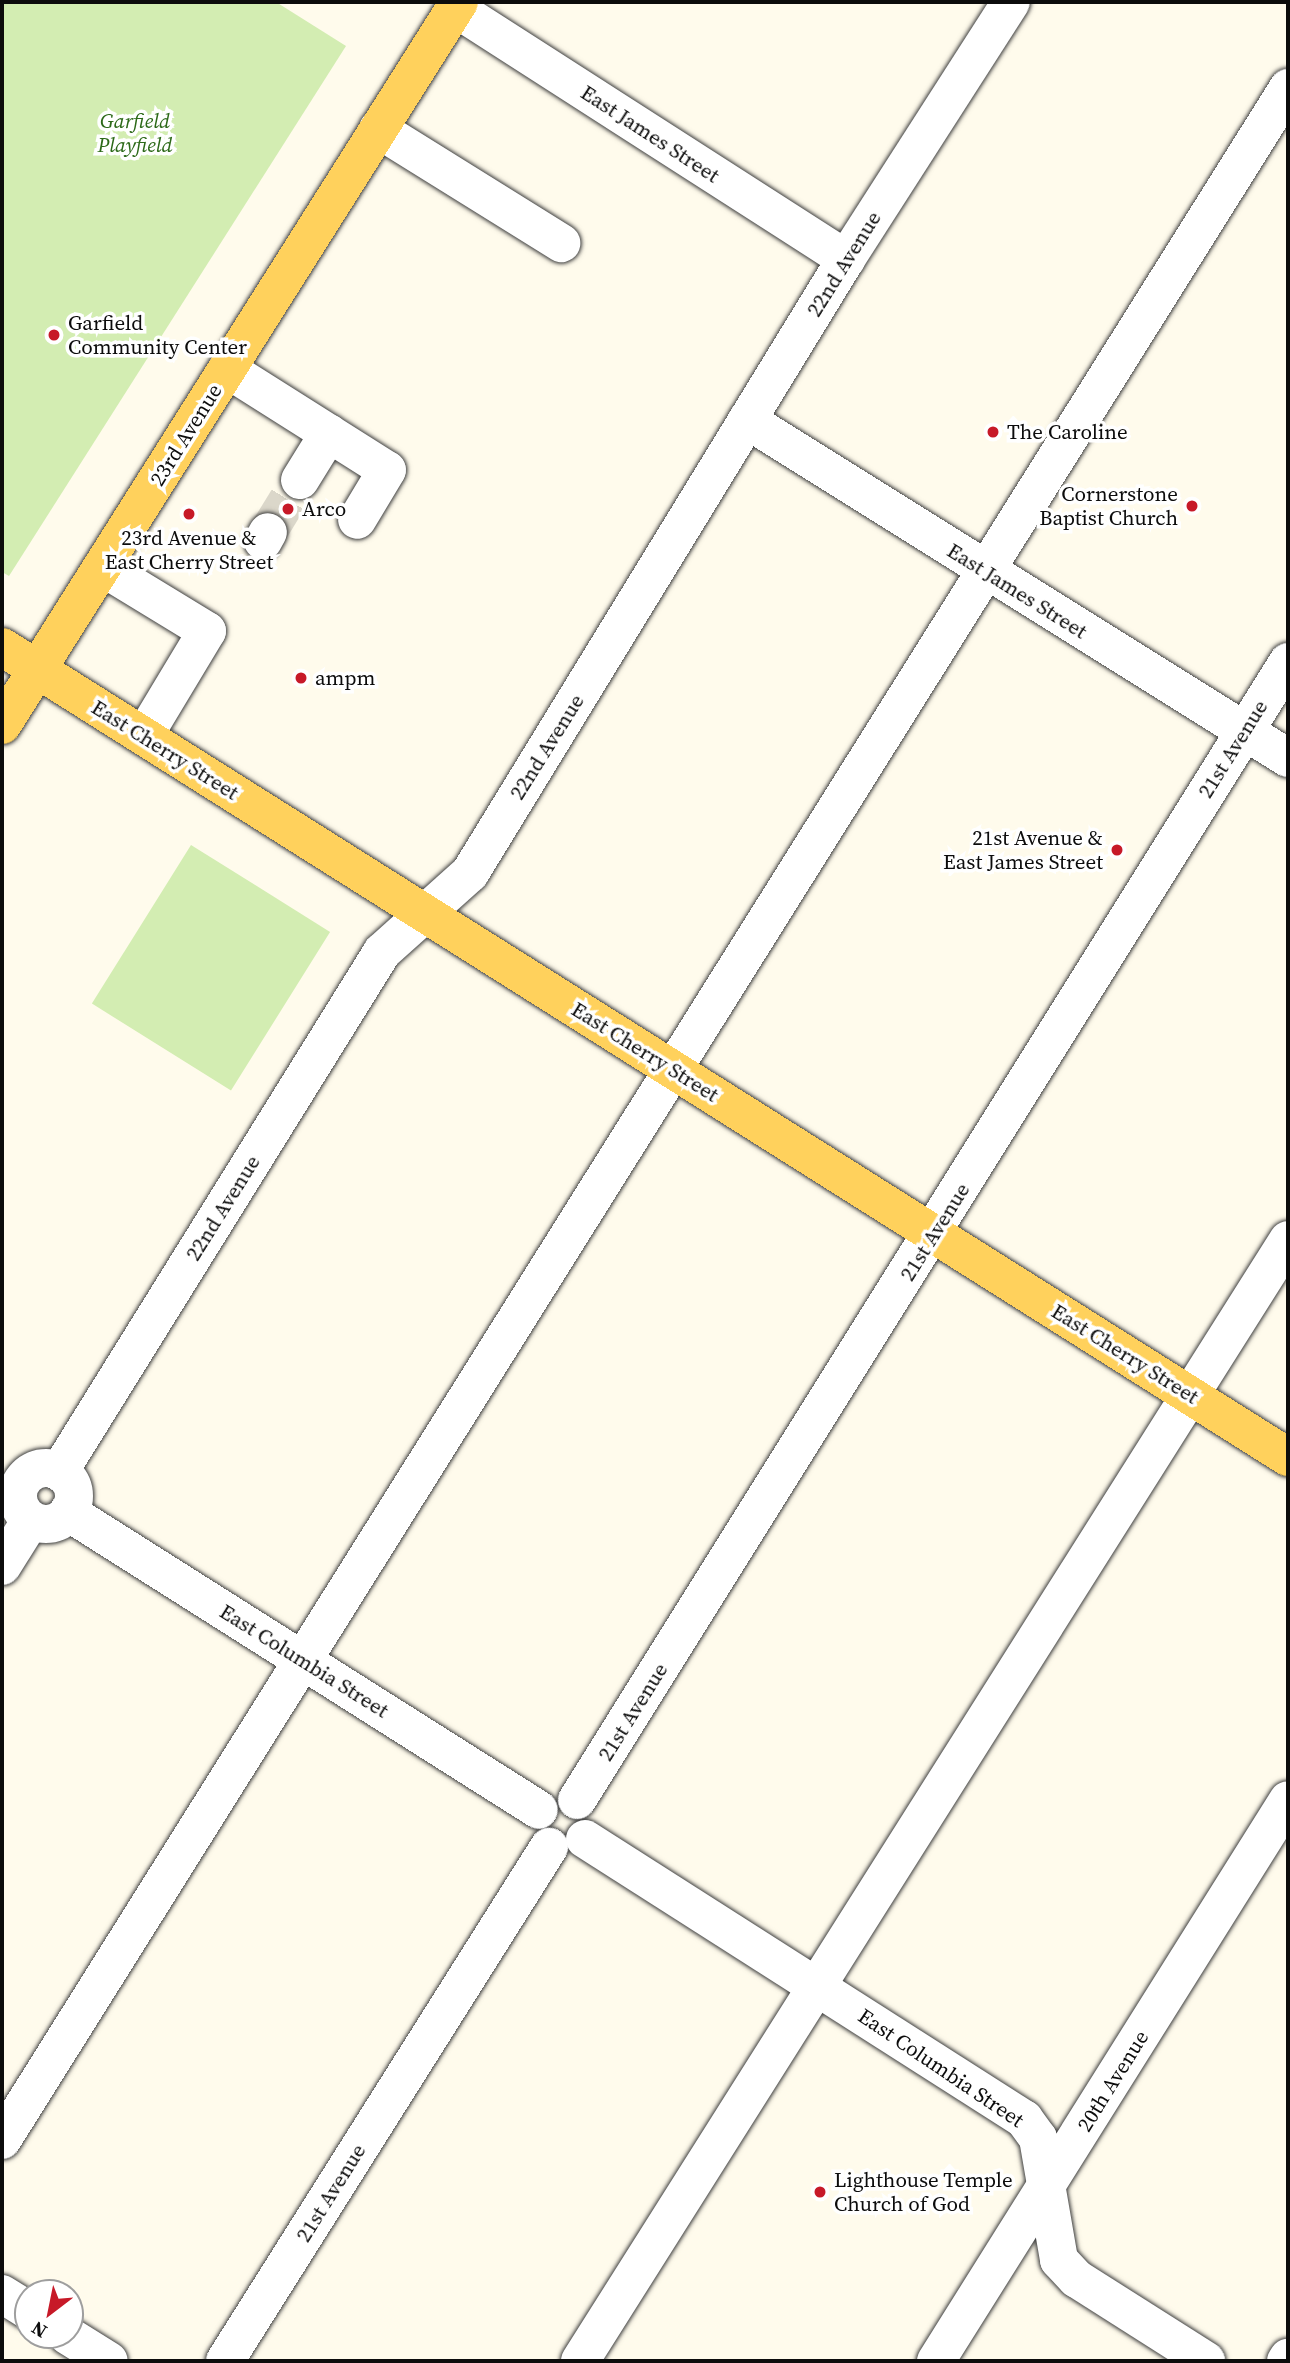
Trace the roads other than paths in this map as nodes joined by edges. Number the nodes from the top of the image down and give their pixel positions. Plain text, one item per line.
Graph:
1 (1011, 2) edge
2 (457, 5) edge
3 (1288, 88) edge
4 (378, 129) junction
5 (561, 243) dead end
6 (846, 260) junction
7 (227, 369) junction
8 (747, 420) junction
9 (329, 433) junction
10 (300, 480) tunnel mouth
11 (357, 520) dead end
12 (102, 567) junction
13 (984, 571) junction
14 (2, 647) edge
15 (1288, 662) edge
16 (37, 670) junction
17 (2, 725) edge
18 (1244, 731) junction
19 (144, 736) junction
20 (1288, 758) edge
21 (426, 913) junction
22 (673, 1070) junction
23 (934, 1235) junction
24 (1288, 1240) edge
25 (1191, 1395) junction
26 (1288, 1457) edge
27 (59, 1472) junction
28 (12, 1476) edge
29 (68, 1512) junction
30 (31, 1520) junction
31 (2, 1566) edge
32 (300, 1658) junction
33 (577, 1800) junction
34 (1288, 1800) edge
35 (538, 1810) junction
36 (567, 1843) junction
37 (815, 1985) junction
38 (2, 2140) edge
39 (1048, 2186) junction
40 (84, 2346) edge
41 (109, 2361) edge
42 (225, 2361) edge
43 (580, 2361) edge
44 (936, 2361) edge
45 (1206, 2361) edge

1 - 6 street, 22nd Avenue
2 - 4 main road, 23rd Avenue
2 - 6 street, East James Street
3 - 13 street
4 - 5 street
4 - 7 main road, 23rd Avenue
6 - 8 street, 22nd Avenue
7 - 9 street
7 - 12 main road, 23rd Avenue
8 - 13 street, East James Street
8 - 21 street, 22nd Avenue
9 - 10 street
9 - 11 street
12 - 16 main road, 23rd Avenue
12 - 19 street
13 - 18 street, East James Street
13 - 22 street
14 - 16 main road, East Cherry Street
15 - 18 street, 21st Avenue
16 - 17 main road, 23rd Avenue
16 - 19 main road, East Cherry Street
18 - 20 street, East James Street
18 - 23 street, 21st Avenue
19 - 21 main road, East Cherry Street
21 - 22 main road, East Cherry Street
21 - 27 street, 22nd Avenue
22 - 23 main road, East Cherry Street
22 - 32 street
23 - 25 main road, East Cherry Street
23 - 33 street, 21st Avenue
24 - 25 street
25 - 26 main road, East Cherry Street
25 - 37 street
27 - 28 street
27 - 29 street
28 - 30 street
29 - 30 street
29 - 32 street, East Columbia Street
30 - 31 street
32 - 35 street, East Columbia Street
32 - 38 street
33 - 35 street
33 - 36 street
34 - 39 street, 20th Avenue
35 - 36 street
36 - 37 street, East Columbia Street
36 - 42 street, 21st Avenue
37 - 39 street, East Columbia Street
37 - 43 street
39 - 44 street, 20th Avenue
39 - 45 street, East Columbia Street
40 - 41 street

